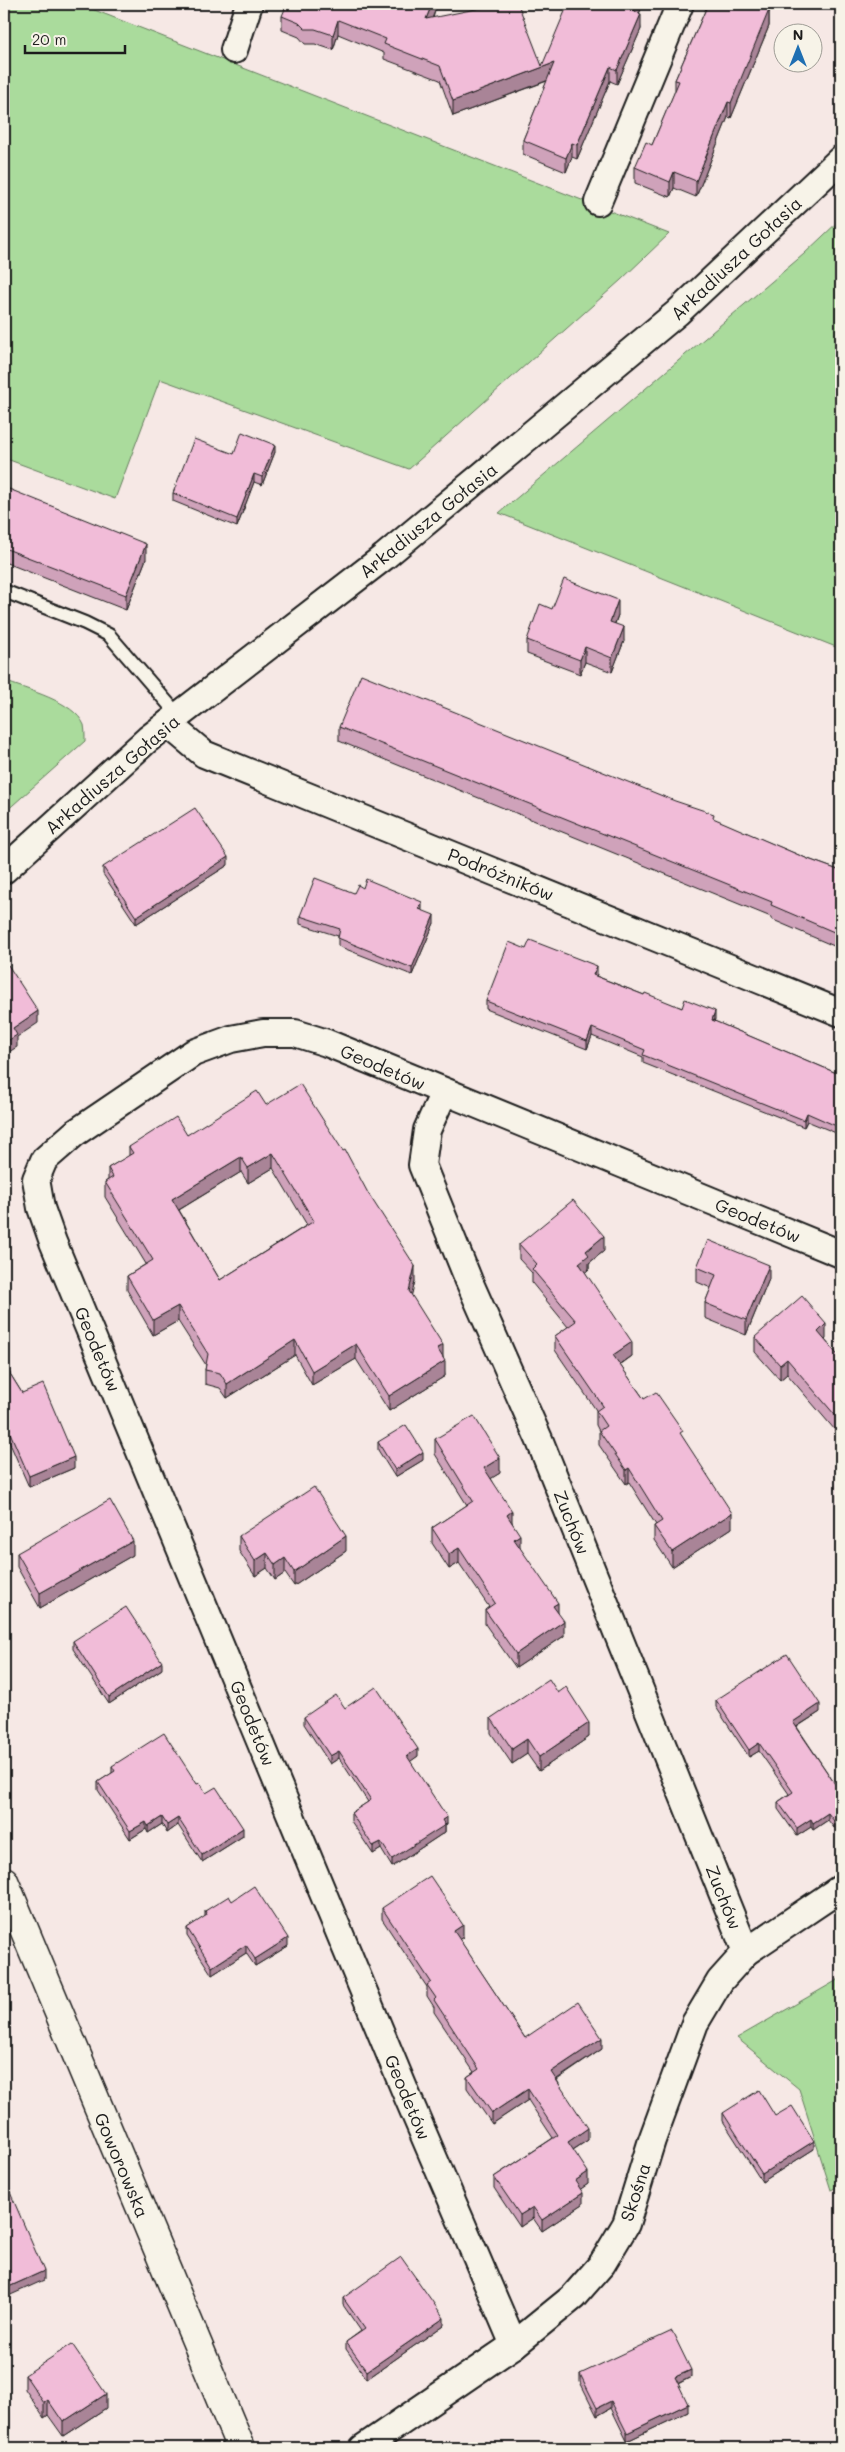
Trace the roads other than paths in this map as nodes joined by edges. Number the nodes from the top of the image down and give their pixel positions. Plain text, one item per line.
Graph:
1 (250, 4) edge
2 (680, 4) edge
3 (234, 50) dead end
4 (841, 159) edge
5 (598, 202) dead end
6 (4, 591) edge
7 (173, 719) junction
8 (4, 870) edge
9 (841, 1013) edge
10 (444, 1092) junction
11 (841, 1254) edge
12 (4, 1882) edge
13 (841, 1888) edge
14 (746, 1952) junction
15 (514, 2345) junction
16 (241, 2448) edge
17 (363, 2448) edge

1 - 3 street
2 - 5 street
4 - 7 street, Arkadiusza Gołasia
6 - 7 lane
7 - 8 street, Arkadiusza Gołasia
7 - 9 street, Podróżników
10 - 11 street, Geodetów
10 - 14 street, Zuchów
10 - 15 street, Geodetów
12 - 16 street, Goworowska
13 - 14 street, Skośna
14 - 15 street, Skośna
15 - 17 street, Skośna

